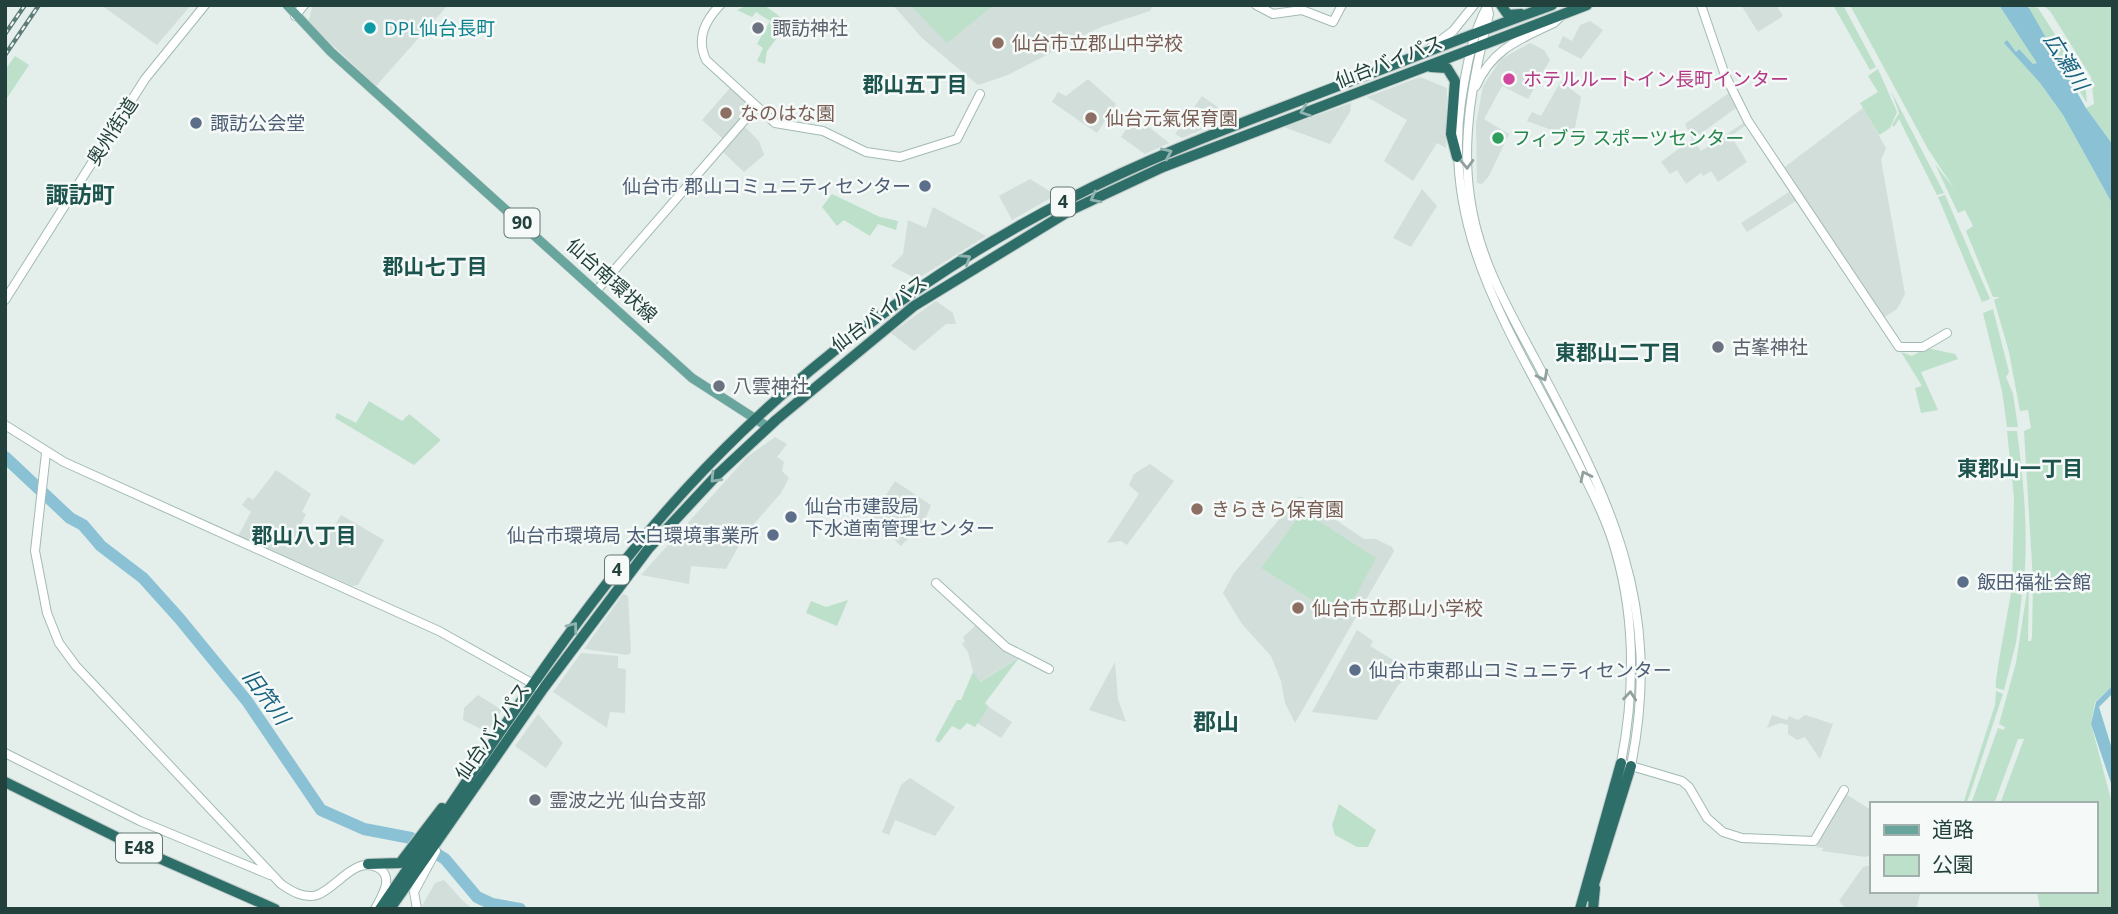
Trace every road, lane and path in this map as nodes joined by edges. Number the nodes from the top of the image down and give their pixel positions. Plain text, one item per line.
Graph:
1 (205, 5) edge
2 (287, 5) edge
3 (304, 5) edge
4 (720, 5) edge
5 (1256, 5) edge
6 (1342, 5) edge
7 (1474, 5) edge
8 (1501, 5) edge
9 (1552, 5) edge
10 (1587, 5) edge
11 (1701, 5) edge
12 (1487, 6) edge
13 (1530, 13) junction
14 (1562, 14) junction
15 (295, 16) junction
16 (1479, 39) junction
17 (1419, 55) junction
18 (1415, 69) junction
19 (980, 94) dead end
20 (1472, 96) junction
21 (756, 107) junction
22 (1457, 157) junction
23 (597, 290) junction
24 (5, 300) edge
25 (1947, 333) dead end
26 (757, 419) junction
27 (5, 425) edge
28 (768, 427) junction
29 (47, 453) junction
30 (936, 583) dead end
31 (1049, 669) dead end
32 (538, 686) junction
33 (5, 753) edge
34 (1626, 764) junction
35 (5, 782) edge
36 (1844, 790) dead end
37 (442, 824) junction
38 (417, 861) junction
39 (368, 864) junction
40 (273, 877) junction
41 (1592, 877) junction
42 (275, 909) edge
43 (378, 909) edge
44 (390, 909) edge
45 (417, 909) edge
46 (1583, 909) edge

1 - 24 street, 奥州街道
2 - 15 main road, 仙台南環状線 / 90
3 - 15 street
4 - 21 street
5 - 6 street
7 - 17 street
8 - 13 highway
9 - 13 highway, 仙台バイパス / 4
10 - 14 highway, 仙台バイパス / 4
11 - 25 street
12 - 16 street
13 - 16 highway, 仙台バイパス / 4
14 - 16 highway, 仙台バイパス / 4
14 - 20 street
15 - 23 main road, 仙台南環状線 / 90
16 - 17 highway, 仙台バイパス / 4
16 - 18 highway, 仙台バイパス / 4
16 - 20 street
16 - 22 street
26 -> 17 highway, 仙台バイパス / 4
18 - 22 highway
18 -> 28 highway, 仙台バイパス / 4
19 - 21 street
20 -> 34 street
21 - 23 street
34 -> 22 street
23 - 26 main road, 仙台南環状線 / 90
26 - 28 main road, 仙台南環状線 / 90
32 -> 26 highway, 仙台バイパス / 4
27 - 29 street
28 -> 32 highway, 仙台バイパス / 4
29 - 32 street
29 - 40 street
30 - 31 street
32 - 37 highway, 仙台バイパス / 4
32 - 37 highway, 仙台バイパス / 4
33 - 40 street
34 - 36 street
34 - 41 highway
35 - 42 highway, E48
37 - 38 highway
37 - 38 street
38 - 39 highway
38 - 43 highway
38 - 44 highway
38 - 45 street
39 - 40 street
39 - 43 street
41 - 46 highway
41 - 46 highway

